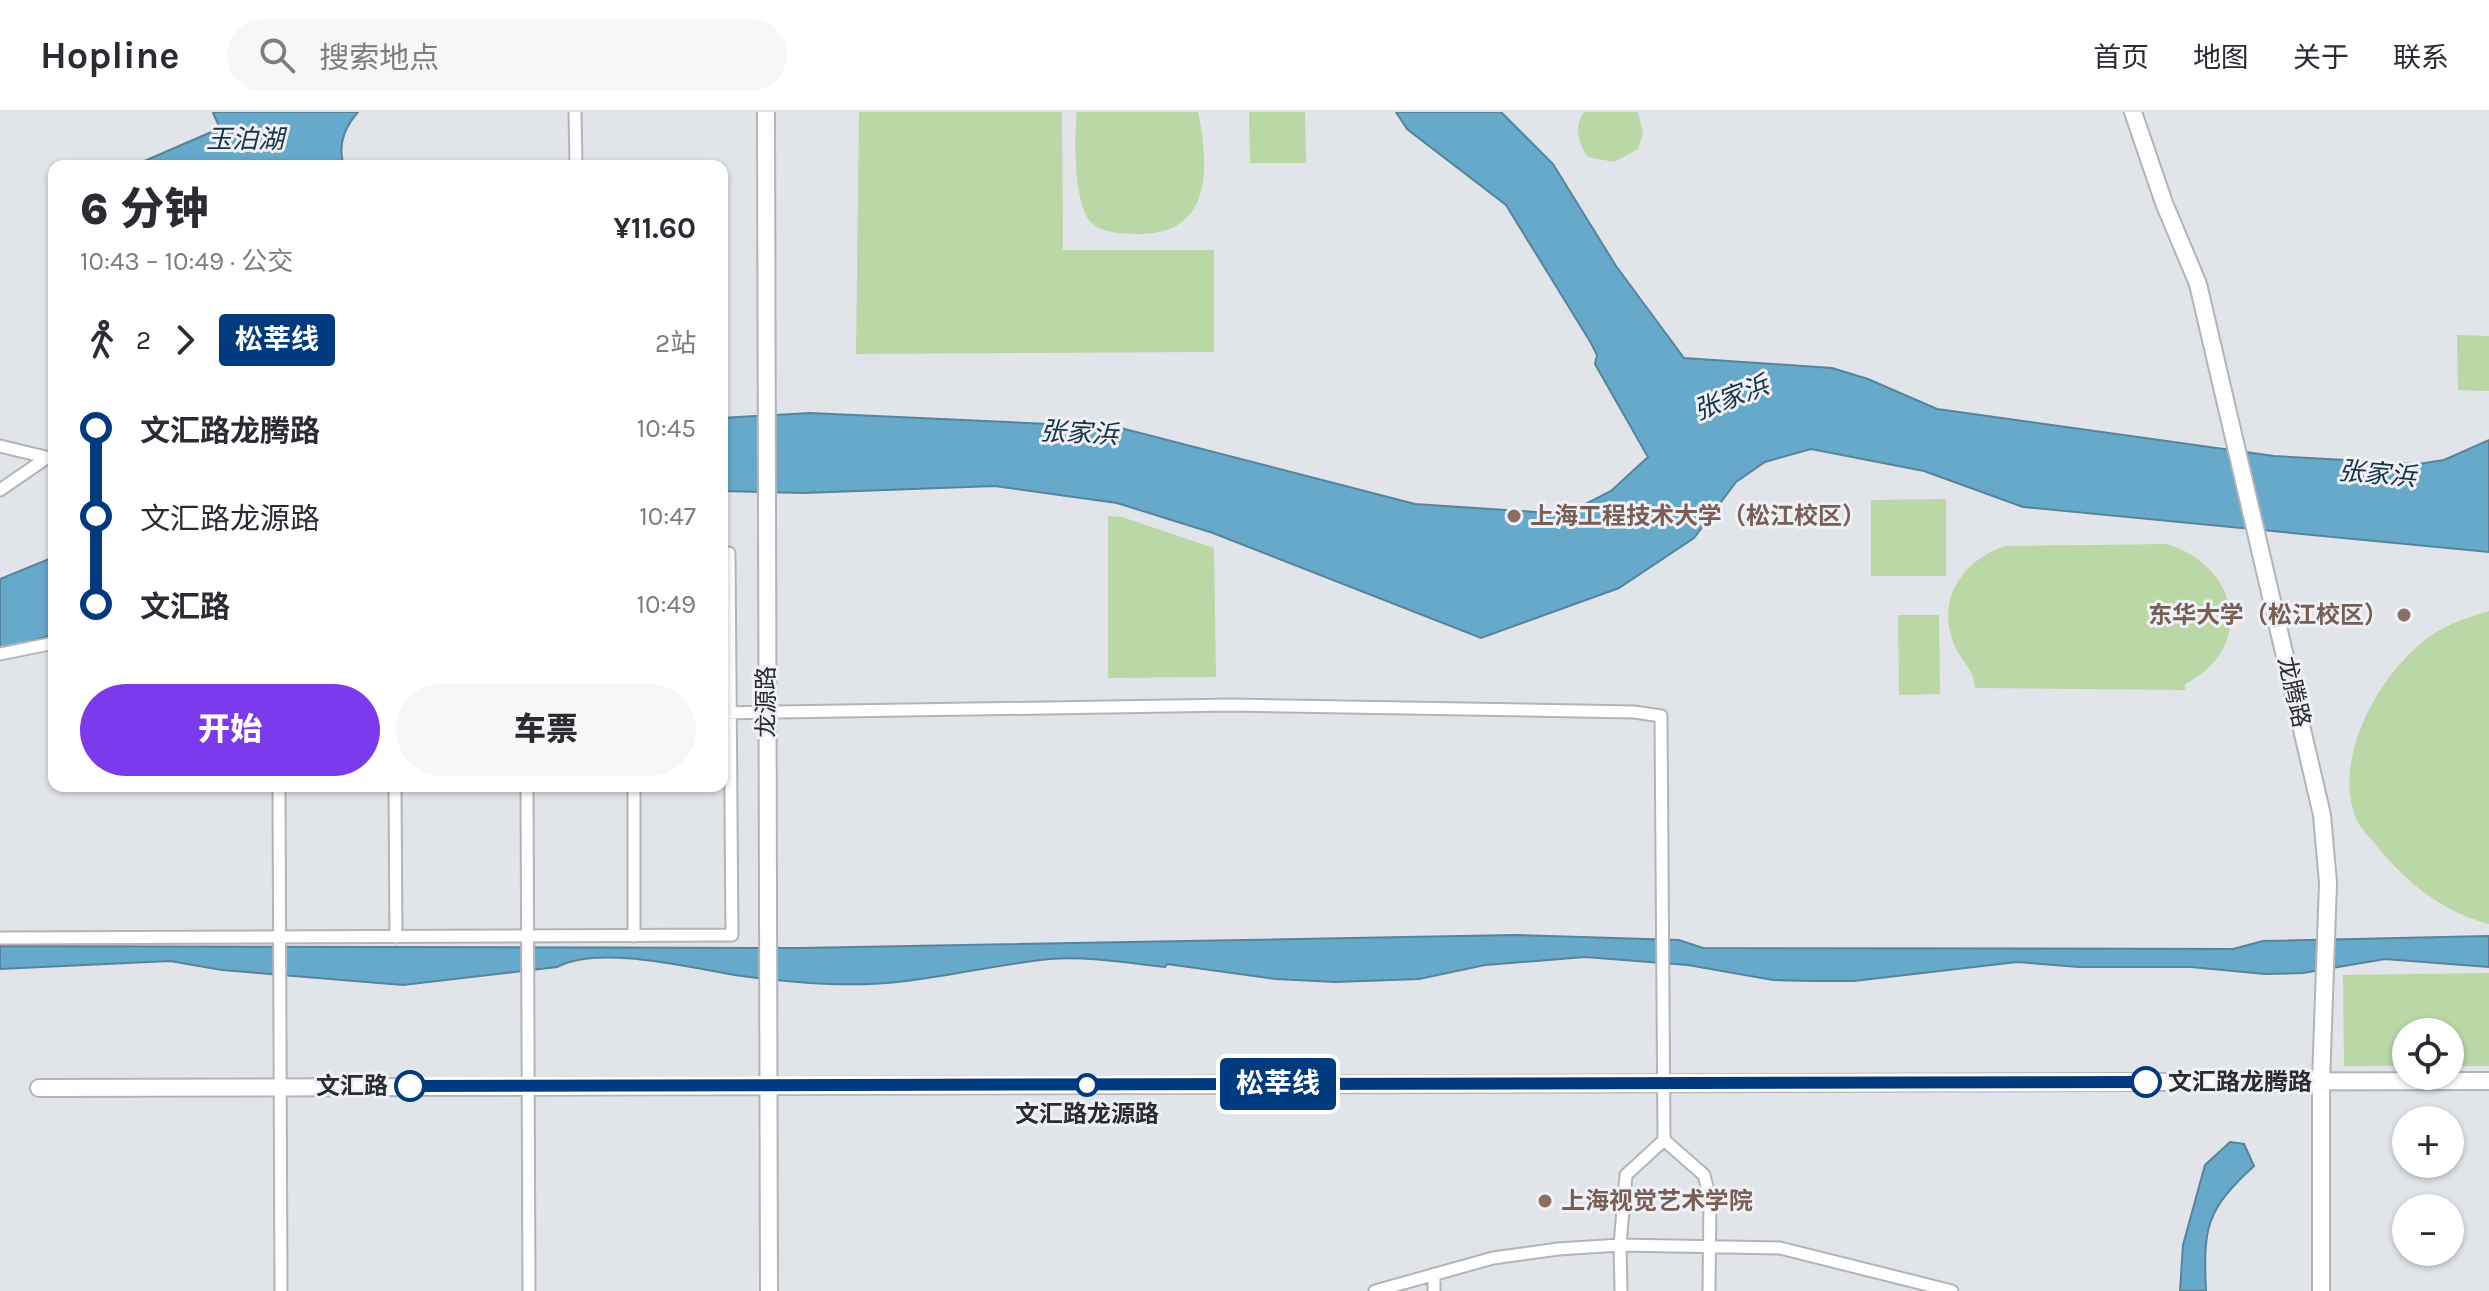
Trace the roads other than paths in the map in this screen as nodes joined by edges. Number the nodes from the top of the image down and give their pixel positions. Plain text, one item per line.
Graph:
1 (575, 112) edge
2 (766, 112) edge
3 (2133, 112) edge
4 (576, 160) edge
5 (0, 446) edge
6 (48, 459) edge
7 (48, 460) edge
8 (0, 490) edge
9 (729, 553) dead end
10 (728, 606) edge
11 (48, 644) edge
12 (0, 654) edge
13 (766, 711) junction
14 (728, 713) edge
15 (728, 787) edge
16 (279, 792) edge
17 (395, 792) edge
18 (527, 792) edge
19 (634, 792) edge
20 (528, 936) junction
21 (634, 936) junction
22 (396, 937) junction
23 (0, 938) edge
24 (280, 938) junction
25 (2321, 1081) junction
26 (2489, 1081) edge
27 (1661, 1083) junction
28 (529, 1085) junction
29 (768, 1085) junction
30 (281, 1087) junction
31 (39, 1088) dead end
32 (1664, 1140) junction
33 (1620, 1245) junction
34 (1709, 1245) junction
35 (1434, 1274) junction
36 (281, 1291) edge
37 (529, 1291) edge
38 (769, 1291) edge
39 (1375, 1291) edge
40 (1434, 1291) edge
41 (1621, 1291) edge
42 (1709, 1291) edge
43 (1952, 1291) edge
44 (2321, 1291) edge

1 - 4 street
2 - 13 main road, 龙源路
3 - 25 main road, 龙腾路
5 - 6 street
7 - 8 street
9 - 10 street
11 - 12 street
13 - 14 street
13 - 27 street
13 - 29 main road, 龙源路
15 - 21 street
16 - 24 street
17 - 22 street
18 - 20 street
19 - 21 street
20 - 21 street
20 - 22 street
20 - 28 street
22 - 24 street
23 - 24 street
24 - 30 street
25 - 26 main road
25 - 27 main road
25 - 44 main road, 龙腾路
27 - 29 main road
27 - 32 street
28 - 29 main road
28 - 30 main road
28 - 37 street
29 - 38 main road, 龙源路
30 - 31 main road
30 - 36 street
32 - 33 street
32 - 34 street
33 - 34 street
33 - 35 street
33 - 41 street
34 - 42 street
34 - 43 street
35 - 39 street
35 - 40 street

